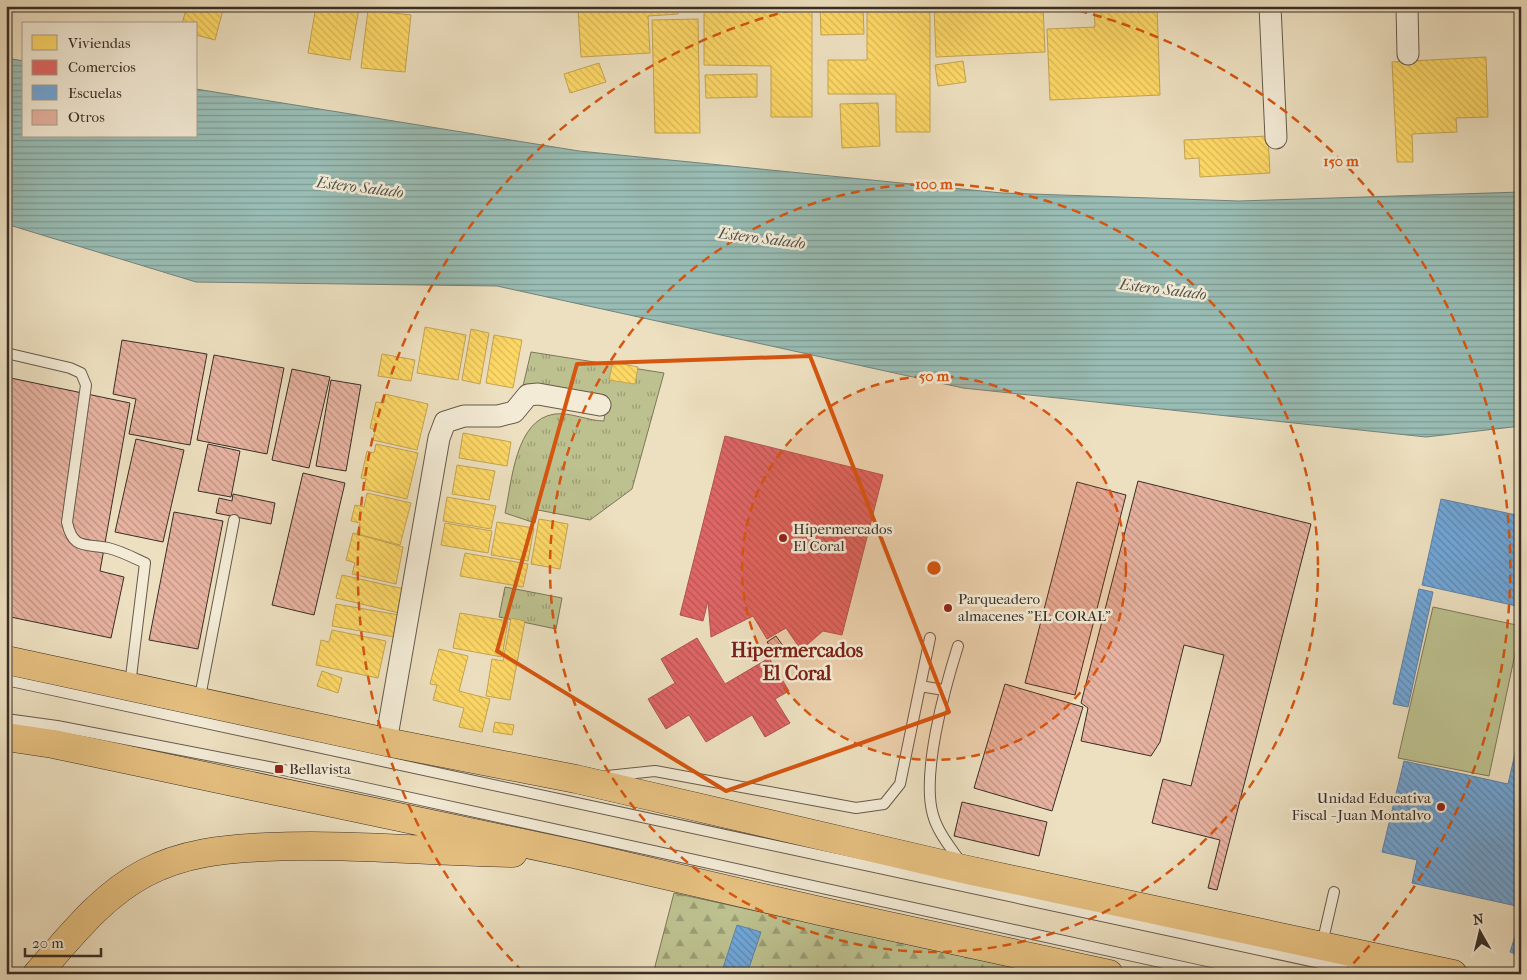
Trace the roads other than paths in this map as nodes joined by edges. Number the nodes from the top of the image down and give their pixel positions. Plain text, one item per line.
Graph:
1 (1270, 6) edge
2 (1407, 6) edge
3 (1408, 54) dead end
4 (1276, 138) dead end
5 (6, 353) edge
6 (600, 404) dead end
7 (234, 520) dead end
8 (930, 638) dead end
9 (958, 646) dead end
10 (7, 665) edge
11 (920, 686) junction
12 (130, 688) junction
13 (944, 690) junction
14 (199, 702) junction
15 (6, 719) edge
16 (6, 737) edge
17 (386, 742) junction
18 (576, 780) junction
19 (574, 854) junction
20 (968, 870) junction
21 (1334, 892) dead end
22 (1322, 945) junction
23 (37, 974) edge
24 (1108, 974) edge
25 (1215, 974) edge
26 (1371, 974) edge
27 (1453, 974) edge

1 - 4 street
2 - 3 street
5 - 12 lane
6 - 17 street
7 - 14 lane
8 - 11 lane
9 - 13 lane
10 - 12 main road
10 - 26 lane
11 - 13 lane
11 - 18 lane
12 - 14 main road
13 - 20 lane
14 - 17 main road
15 - 25 lane
16 - 19 main road
17 - 18 main road
18 - 20 main road
19 - 23 main road
19 - 24 main road
20 - 22 main road
21 - 22 lane
22 - 27 main road

